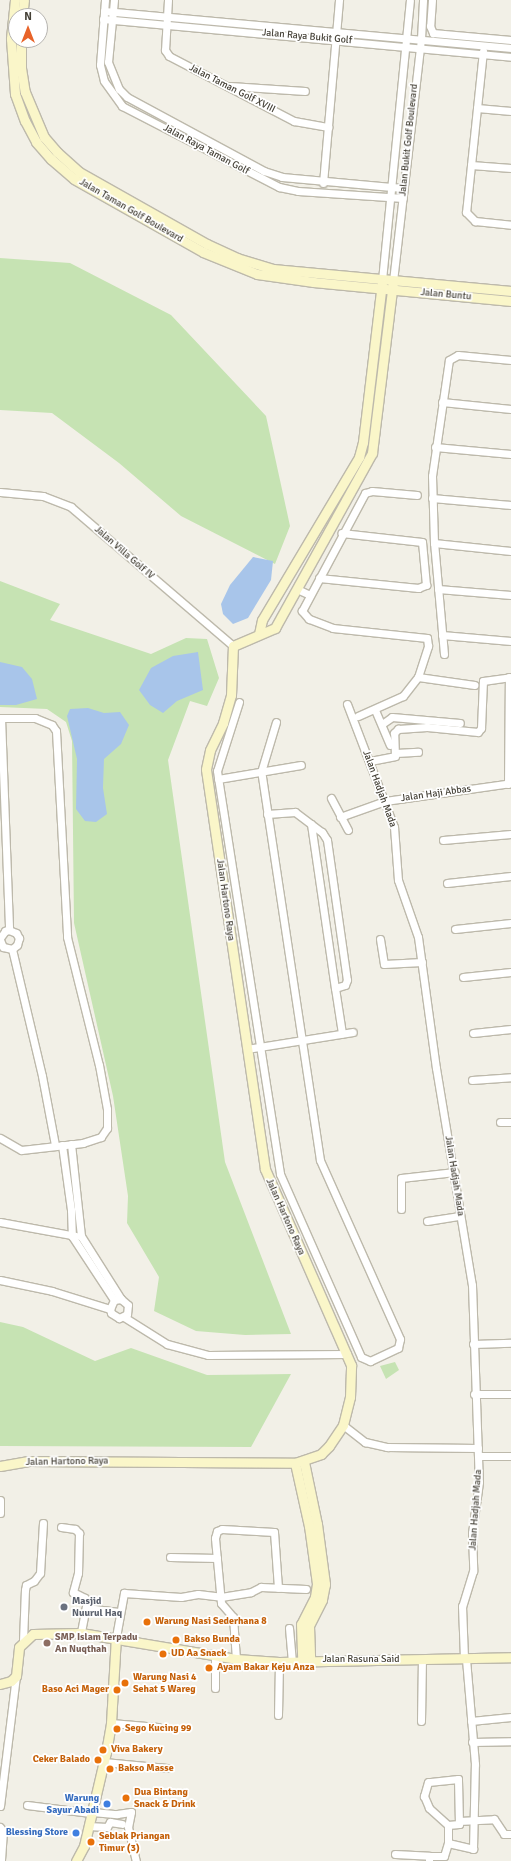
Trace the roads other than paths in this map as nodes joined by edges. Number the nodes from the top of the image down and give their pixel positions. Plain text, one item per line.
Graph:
1 (105, 0) edge
2 (114, 0) edge
3 (168, 0) edge
4 (339, 0) edge
5 (410, 0) edge
6 (423, 0) edge
7 (432, 0) edge
8 (104, 11) junction
9 (113, 12) junction
10 (167, 17) junction
11 (103, 20) junction
12 (112, 20) junction
13 (166, 25) junction
14 (336, 31) junction
15 (407, 38) junction
16 (336, 39) junction
17 (421, 39) junction
18 (511, 40) edge
19 (483, 45) junction
20 (406, 47) junction
21 (14, 48) edge
22 (21, 48) edge
23 (419, 48) junction
24 (511, 48) edge
25 (482, 55) junction
26 (511, 57) edge
27 (225, 86) junction
28 (305, 91) dead end
29 (477, 108) junction
30 (511, 111) edge
31 (328, 127) junction
32 (471, 165) junction
33 (511, 168) edge
34 (325, 183) junction
35 (346, 184) junction
36 (392, 188) junction
37 (404, 188) junction
38 (327, 193) junction
39 (346, 194) junction
40 (389, 198) junction
41 (403, 198) junction
42 (511, 225) edge
43 (381, 284) junction
44 (393, 285) junction
45 (511, 291) edge
46 (511, 301) edge
47 (511, 360) edge
48 (442, 402) junction
49 (511, 409) edge
50 (435, 447) junction
51 (511, 454) edge
52 (0, 492) edge
53 (417, 495) dead end
54 (432, 498) junction
55 (511, 505) edge
56 (318, 526) junction
57 (328, 532) junction
58 (342, 532) junction
59 (434, 543) junction
60 (511, 551) edge
61 (319, 578) junction
62 (297, 589) junction
63 (438, 589) junction
64 (310, 595) junction
65 (511, 595) edge
66 (259, 634) junction
67 (442, 635) junction
68 (511, 641) edge
69 (233, 646) junction
70 (444, 654) dead end
71 (418, 677) junction
72 (510, 677) edge
73 (474, 685) dead end
74 (239, 702) dead end
75 (394, 702) junction
76 (347, 704) dead end
77 (375, 710) junction
78 (358, 716) dead end
79 (392, 717) junction
80 (0, 718) edge
81 (276, 722) dead end
82 (460, 723) dead end
83 (382, 724) junction
84 (390, 745) dead end
85 (418, 752) dead end
86 (396, 753) junction
87 (370, 761) junction
88 (301, 765) dead end
89 (261, 772) junction
90 (218, 779) junction
91 (509, 784) edge
92 (331, 798) dead end
93 (384, 801) junction
94 (267, 814) junction
95 (340, 817) junction
96 (311, 824) junction
97 (348, 830) dead end
98 (511, 834) edge
99 (443, 840) dead end
100 (511, 876) edge
101 (446, 883) dead end
102 (511, 923) edge
103 (455, 929) dead end
104 (9, 930) junction
105 (0, 939) edge
106 (380, 939) dead end
107 (12, 949) junction
108 (422, 962) junction
109 (511, 972) edge
110 (463, 977) dead end
111 (335, 988) junction
112 (511, 1029) edge
113 (353, 1032) dead end
114 (342, 1033) junction
115 (473, 1033) dead end
116 (301, 1040) junction
117 (260, 1046) junction
118 (247, 1049) junction
119 (511, 1077) edge
120 (472, 1080) dead end
121 (500, 1122) dead end
122 (511, 1122) edge
123 (0, 1138) edge
124 (71, 1144) junction
125 (58, 1145) junction
126 (455, 1172) junction
127 (401, 1209) dead end
128 (460, 1216) junction
129 (428, 1221) dead end
130 (0, 1222) edge
131 (72, 1236) junction
132 (81, 1236) junction
133 (0, 1280) edge
134 (118, 1300) junction
135 (110, 1309) junction
136 (124, 1317) junction
137 (511, 1343) edge
138 (473, 1344) junction
139 (347, 1354) junction
140 (474, 1394) junction
141 (511, 1394) edge
142 (342, 1425) junction
143 (478, 1452) junction
144 (511, 1456) edge
145 (300, 1462) junction
146 (0, 1466) edge
147 (0, 1500) edge
148 (0, 1513) edge
149 (43, 1523) dead end
150 (61, 1528) dead end
151 (170, 1557) dead end
152 (217, 1558) junction
153 (278, 1588) junction
154 (306, 1589) dead end
155 (221, 1597) junction
156 (86, 1608) junction
157 (119, 1612) junction
158 (289, 1628) dead end
159 (81, 1633) junction
160 (116, 1637) junction
161 (23, 1641) junction
162 (215, 1655) junction
163 (511, 1657) edge
164 (465, 1658) junction
165 (236, 1659) junction
166 (422, 1660) junction
167 (292, 1661) junction
168 (306, 1661) junction
169 (279, 1662) junction
170 (16, 1676) junction
171 (0, 1684) edge
172 (215, 1688) dead end
173 (278, 1715) dead end
174 (511, 1717) edge
175 (421, 1721) dead end
176 (471, 1721) junction
177 (111, 1723) junction
178 (158, 1727) dead end
179 (511, 1741) edge
180 (472, 1742) junction
181 (104, 1762) junction
182 (167, 1768) dead end
183 (27, 1805) dead end
184 (0, 1806) edge
185 (92, 1812) junction
186 (473, 1819) junction
187 (459, 1821) junction
188 (122, 1824) dead end
189 (448, 1824) junction
190 (88, 1826) junction
191 (0, 1827) edge
192 (511, 1834) edge
193 (448, 1843) junction
194 (396, 1854) dead end
195 (429, 1858) edge
196 (1, 1860) edge
197 (76, 1861) edge
198 (136, 1861) edge

1 - 8 street, Jalan Raya Taman Golf
2 - 9 street, Jalan Raya Taman Golf
3 - 10 street, Jalan Taman Golf XVIII
4 - 14 street
5 - 15 street, Jalan Bukit Golf Boulevard
6 - 17 street, Jalan Bukit Golf Boulevard
7 - 18 street
8 - 9 street, Jalan Raya Bukit Golf
8 - 11 street, Jalan Raya Taman Golf
9 - 10 street, Jalan Raya Bukit Golf
9 - 12 street, Jalan Raya Taman Golf
10 - 13 street, Jalan Taman Golf XVIII
10 - 14 street, Jalan Raya Bukit Golf
11 - 12 street, Jalan Raya Bukit Golf
11 - 38 street, Jalan Raya Taman Golf
12 - 13 street, Jalan Raya Bukit Golf
12 - 34 street, Jalan Raya Taman Golf
13 - 16 street, Jalan Raya Bukit Golf
13 - 27 street, Jalan Taman Golf XVIII
14 - 15 street, Jalan Raya Bukit Golf
14 - 16 street
15 - 17 street, Jalan Raya Bukit Golf
15 - 20 street, Jalan Bukit Golf Boulevard
16 - 20 street, Jalan Raya Bukit Golf
16 - 31 street
17 - 19 street, Jalan Raya Bukit Golf
17 - 23 street, Jalan Bukit Golf Boulevard
19 - 24 street, Jalan Raya Bukit Golf
19 - 25 street
20 - 23 street, Jalan Raya Bukit Golf
20 - 36 street, Jalan Bukit Golf Boulevard
21 - 43 street, Jalan Taman Golf Boulevard
22 - 43 street, Jalan Taman Golf Boulevard
23 - 25 street, Jalan Raya Bukit Golf
23 - 37 street, Jalan Bukit Golf Boulevard
25 - 26 street, Jalan Raya Bukit Golf
25 - 29 street
27 - 28 street
27 - 31 street, Jalan Taman Golf XVIII
29 - 30 street
29 - 32 street
31 - 34 street
32 - 33 street
32 - 42 street
34 - 35 street, Jalan Raya Taman Golf
34 - 38 street
35 - 36 street, Jalan Raya Taman Golf
35 - 39 street
36 - 37 street, Jalan Raya Taman Golf
36 - 40 street, Jalan Bukit Golf Boulevard
37 - 41 street, Jalan Bukit Golf Boulevard
38 - 39 street, Jalan Raya Taman Golf
39 - 40 street, Jalan Raya Taman Golf
40 - 41 street, Jalan Raya Taman Golf
40 - 43 street, Jalan Bukit Golf Boulevard
41 - 44 street, Jalan Bukit Golf Boulevard
43 - 44 street, Jalan Buntu
43 - 56 street
44 - 45 street, Jalan Buntu
44 - 46 street, Jalan Buntu
44 - 57 street
47 - 48 street
48 - 49 street
48 - 50 street
50 - 51 street
50 - 54 street
52 - 69 street, Jalan Villa Golf IV
53 - 58 street
54 - 55 street
54 - 59 street
56 - 57 street
56 - 66 street
57 - 62 street
58 - 61 street
58 - 61 street
59 - 60 street
59 - 63 street
61 - 64 street
62 - 64 street
62 - 66 street
63 - 65 street
63 - 67 street
64 - 71 street
66 - 69 street
67 - 68 street
67 - 70 street
69 - 118 street, Jalan Hartono Raya
71 - 73 street
71 - 75 street
72 - 86 street
72 - 91 street
74 - 90 street
75 - 77 street
75 - 79 street
76 - 87 street, Jalan Hadjah Mada
77 - 78 street
77 - 83 street
79 - 82 street
79 - 83 street
80 - 104 street
80 - 124 street
81 - 89 street
83 - 84 street
85 - 86 street
86 - 87 street
87 - 93 street, Jalan Hadjah Mada
88 - 89 street
89 - 90 street
89 - 94 street
90 - 117 street
91 - 93 street, Jalan Haji Abbas
92 - 95 street
93 - 95 street, Jalan Haji Abbas
93 - 108 street, Jalan Hadjah Mada
94 - 96 street
94 - 116 street
95 - 97 street
96 - 111 street
96 - 111 street
98 - 99 street
100 - 101 street
102 - 103 street
104 - 105 street
104 - 107 street
105 - 107 street
106 - 108 street
107 - 125 street
108 - 126 street, Jalan Hadjah Mada
109 - 110 street
111 - 114 street
112 - 115 street
113 - 114 street
114 - 116 street
116 - 117 street
116 - 117 street
117 - 118 street
118 - 139 street, Jalan Hartono Raya
119 - 120 street
121 - 122 street
123 - 125 street
124 - 125 street
124 - 132 street
125 - 131 street
126 - 127 street
126 - 128 street, Jalan Hadjah Mada
128 - 129 street
128 - 138 street, Jalan Hadjah Mada
130 - 131 street
131 - 132 street
131 - 134 street
132 - 134 street
133 - 135 street
134 - 135 street
134 - 136 street
135 - 136 street
136 - 139 street
137 - 138 street
138 - 140 street, Jalan Hadjah Mada
139 - 142 street, Jalan Hartono Raya
140 - 141 street
140 - 143 street, Jalan Hadjah Mada
142 - 143 street
142 - 145 street, Jalan Hartono Raya
143 - 144 street
143 - 164 street, Jalan Hadjah Mada
145 - 146 street, Jalan Hartono Raya
145 - 168 street
147 - 148 street
149 - 161 street
150 - 156 street
151 - 152 street
152 - 153 street
152 - 155 street
153 - 154 street
153 - 155 street
155 - 157 street
155 - 165 street
156 - 157 street
156 - 159 street
157 - 160 street
158 - 167 street
159 - 160 street, Jalan Rasuna Said
159 - 161 street, Jalan Rasuna Said
160 - 162 street, Jalan Rasuna Said
160 - 177 street
161 - 170 street
162 - 165 street, Jalan Rasuna Said
162 - 172 street
163 - 164 street, Jalan Rasuna Said
164 - 166 street, Jalan Rasuna Said
164 - 176 street, Jalan Hadjah Mada
165 - 169 street, Jalan Rasuna Said
166 - 168 street, Jalan Rasuna Said
166 - 175 street
167 - 168 street, Jalan Rasuna Said
167 - 169 street, Jalan Rasuna Said
169 - 173 street
170 - 171 street
170 - 184 street
174 - 176 street
176 - 180 street, Jalan Hadjah Mada
177 - 178 street
177 - 181 street
179 - 180 street
180 - 186 street, Jalan Hadjah Mada
181 - 182 street
181 - 185 street
183 - 185 street
185 - 190 street
185 - 198 street
186 - 187 street
186 - 192 street
186 - 193 street, Jalan Hadjah Mada
187 - 189 street
187 - 189 street
188 - 190 street
189 - 193 street
190 - 197 street
191 - 196 street
193 - 195 street
194 - 195 street

